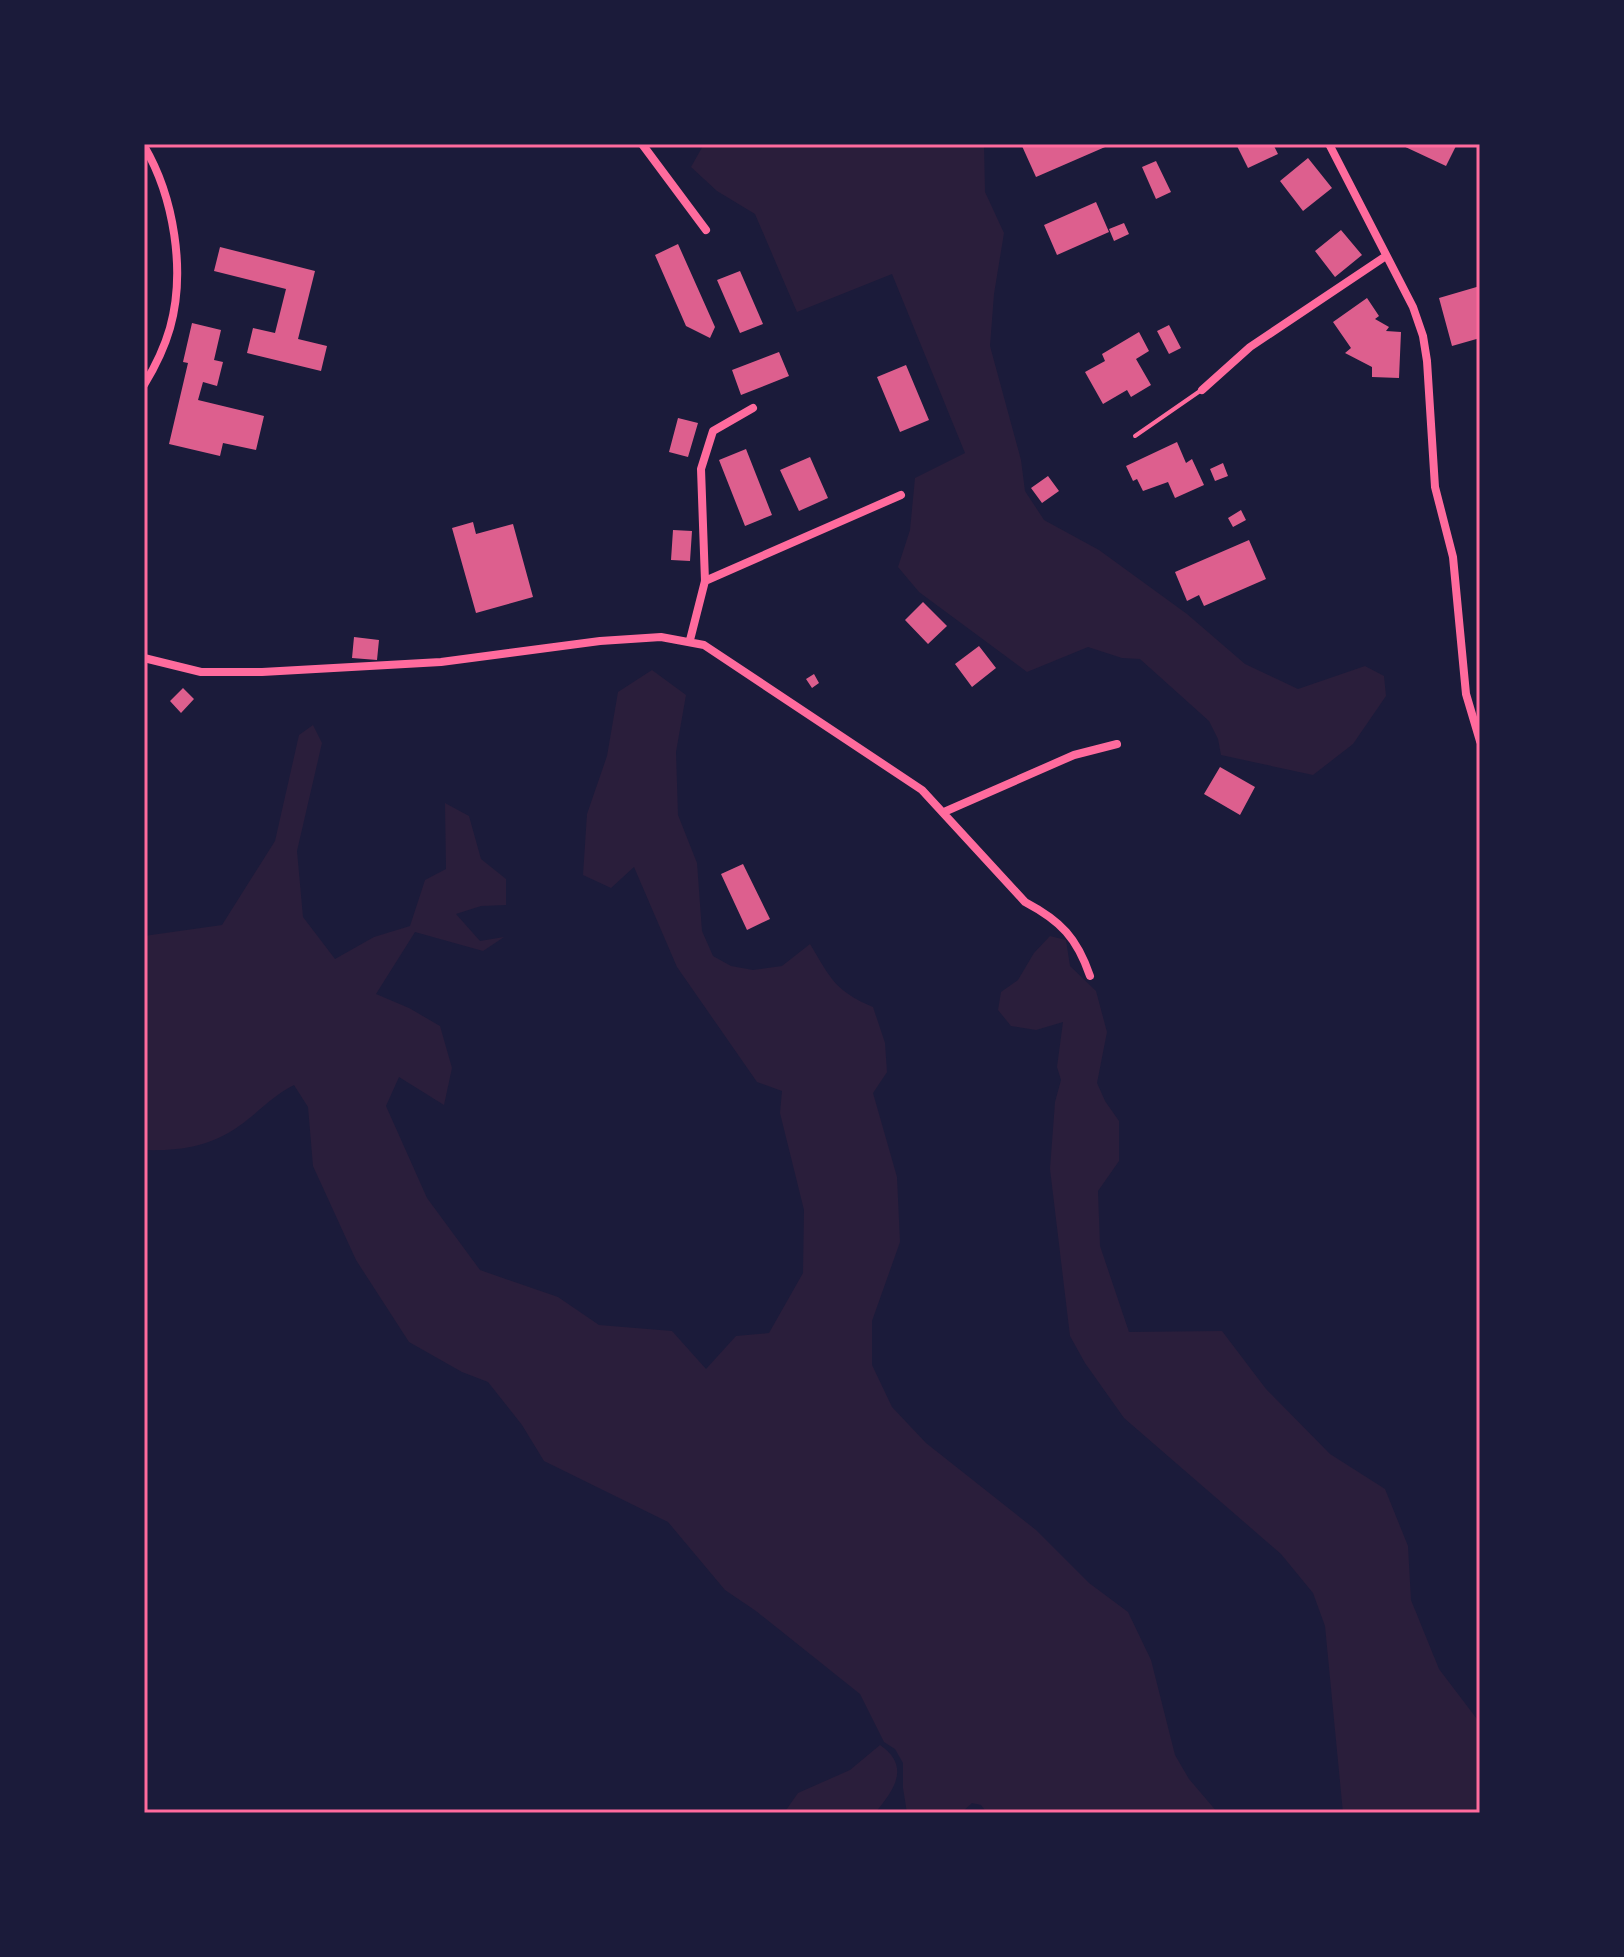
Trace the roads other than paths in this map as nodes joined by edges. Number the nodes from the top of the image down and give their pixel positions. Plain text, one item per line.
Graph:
1 (642, 144) edge
2 (1329, 144) edge
3 (144, 146) edge
4 (706, 230) dead end
5 (1386, 256) junction
6 (144, 385) edge
7 (1202, 390) joint
8 (753, 408) dead end
9 (1135, 436) dead end
10 (901, 495) dead end
11 (705, 581) junction
12 (690, 640) junction
13 (144, 658) edge
14 (1480, 741) edge
15 (1117, 744) dead end
16 (944, 812) junction
17 (1090, 976) dead end

1 - 4 street
2 - 5 street
3 - 6 street
5 - 7 street
5 - 14 street
7 - 9 lane
8 - 11 street
10 - 11 street
11 - 12 street
12 - 13 street
12 - 16 street
15 - 16 street
16 - 17 street

